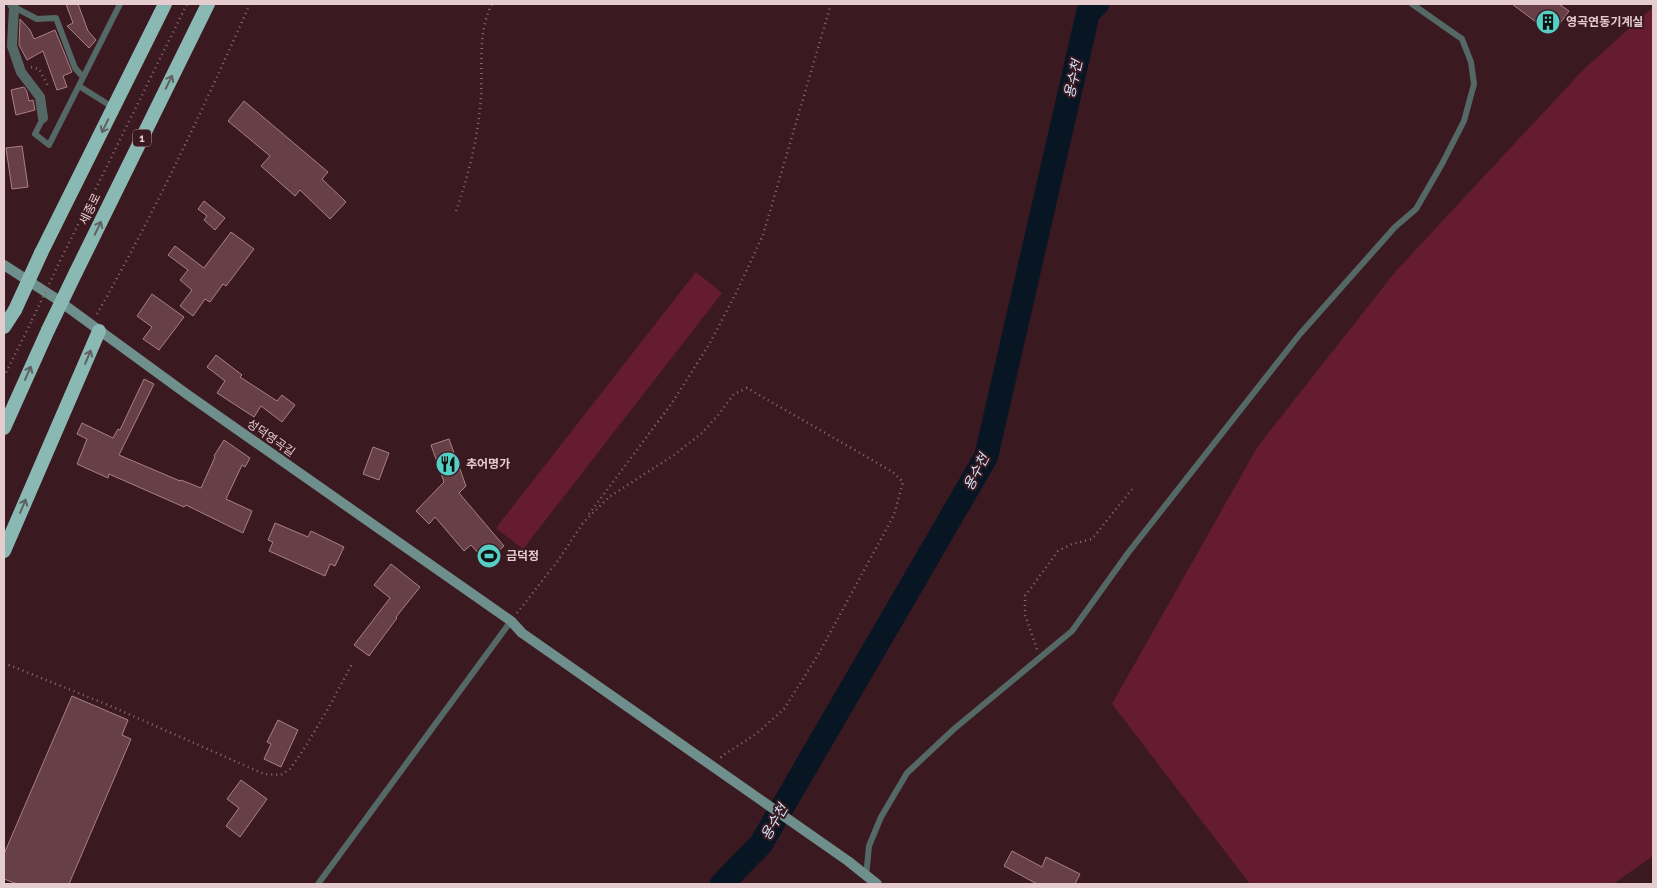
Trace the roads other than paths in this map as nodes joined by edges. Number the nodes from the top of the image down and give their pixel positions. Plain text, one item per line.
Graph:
1 (120, 4) edge
2 (161, 4) edge
3 (165, 4) edge
4 (208, 4) edge
5 (1412, 4) edge
6 (13, 5) edge
7 (142, 51) junction
8 (83, 77) junction
9 (79, 86) junction
10 (114, 108) junction
11 (43, 118) joint
12 (4, 265) edge
13 (4, 327) edge
14 (95, 328) junction
15 (4, 428) edge
16 (4, 551) edge
17 (511, 621) junction
18 (866, 877) junction
19 (318, 884) edge
20 (877, 884) edge

1 - 8 lane
2 - 7 highway
3 - 7 highway, 세종로
15 -> 4 highway, 세종로 / 1, bridge
5 - 18 lane
6 - 8 lane
6 - 11 street
7 - 10 highway, 세종로
8 - 9 lane
9 - 10 lane
9 - 11 lane
10 -> 13 highway, 세종로, bridge
12 - 14 main road, 성덕영곡길
16 -> 14 highway
14 - 17 main road, 성덕영곡길
17 - 18 main road, 성덕영곡길
17 - 19 lane
18 - 20 main road

